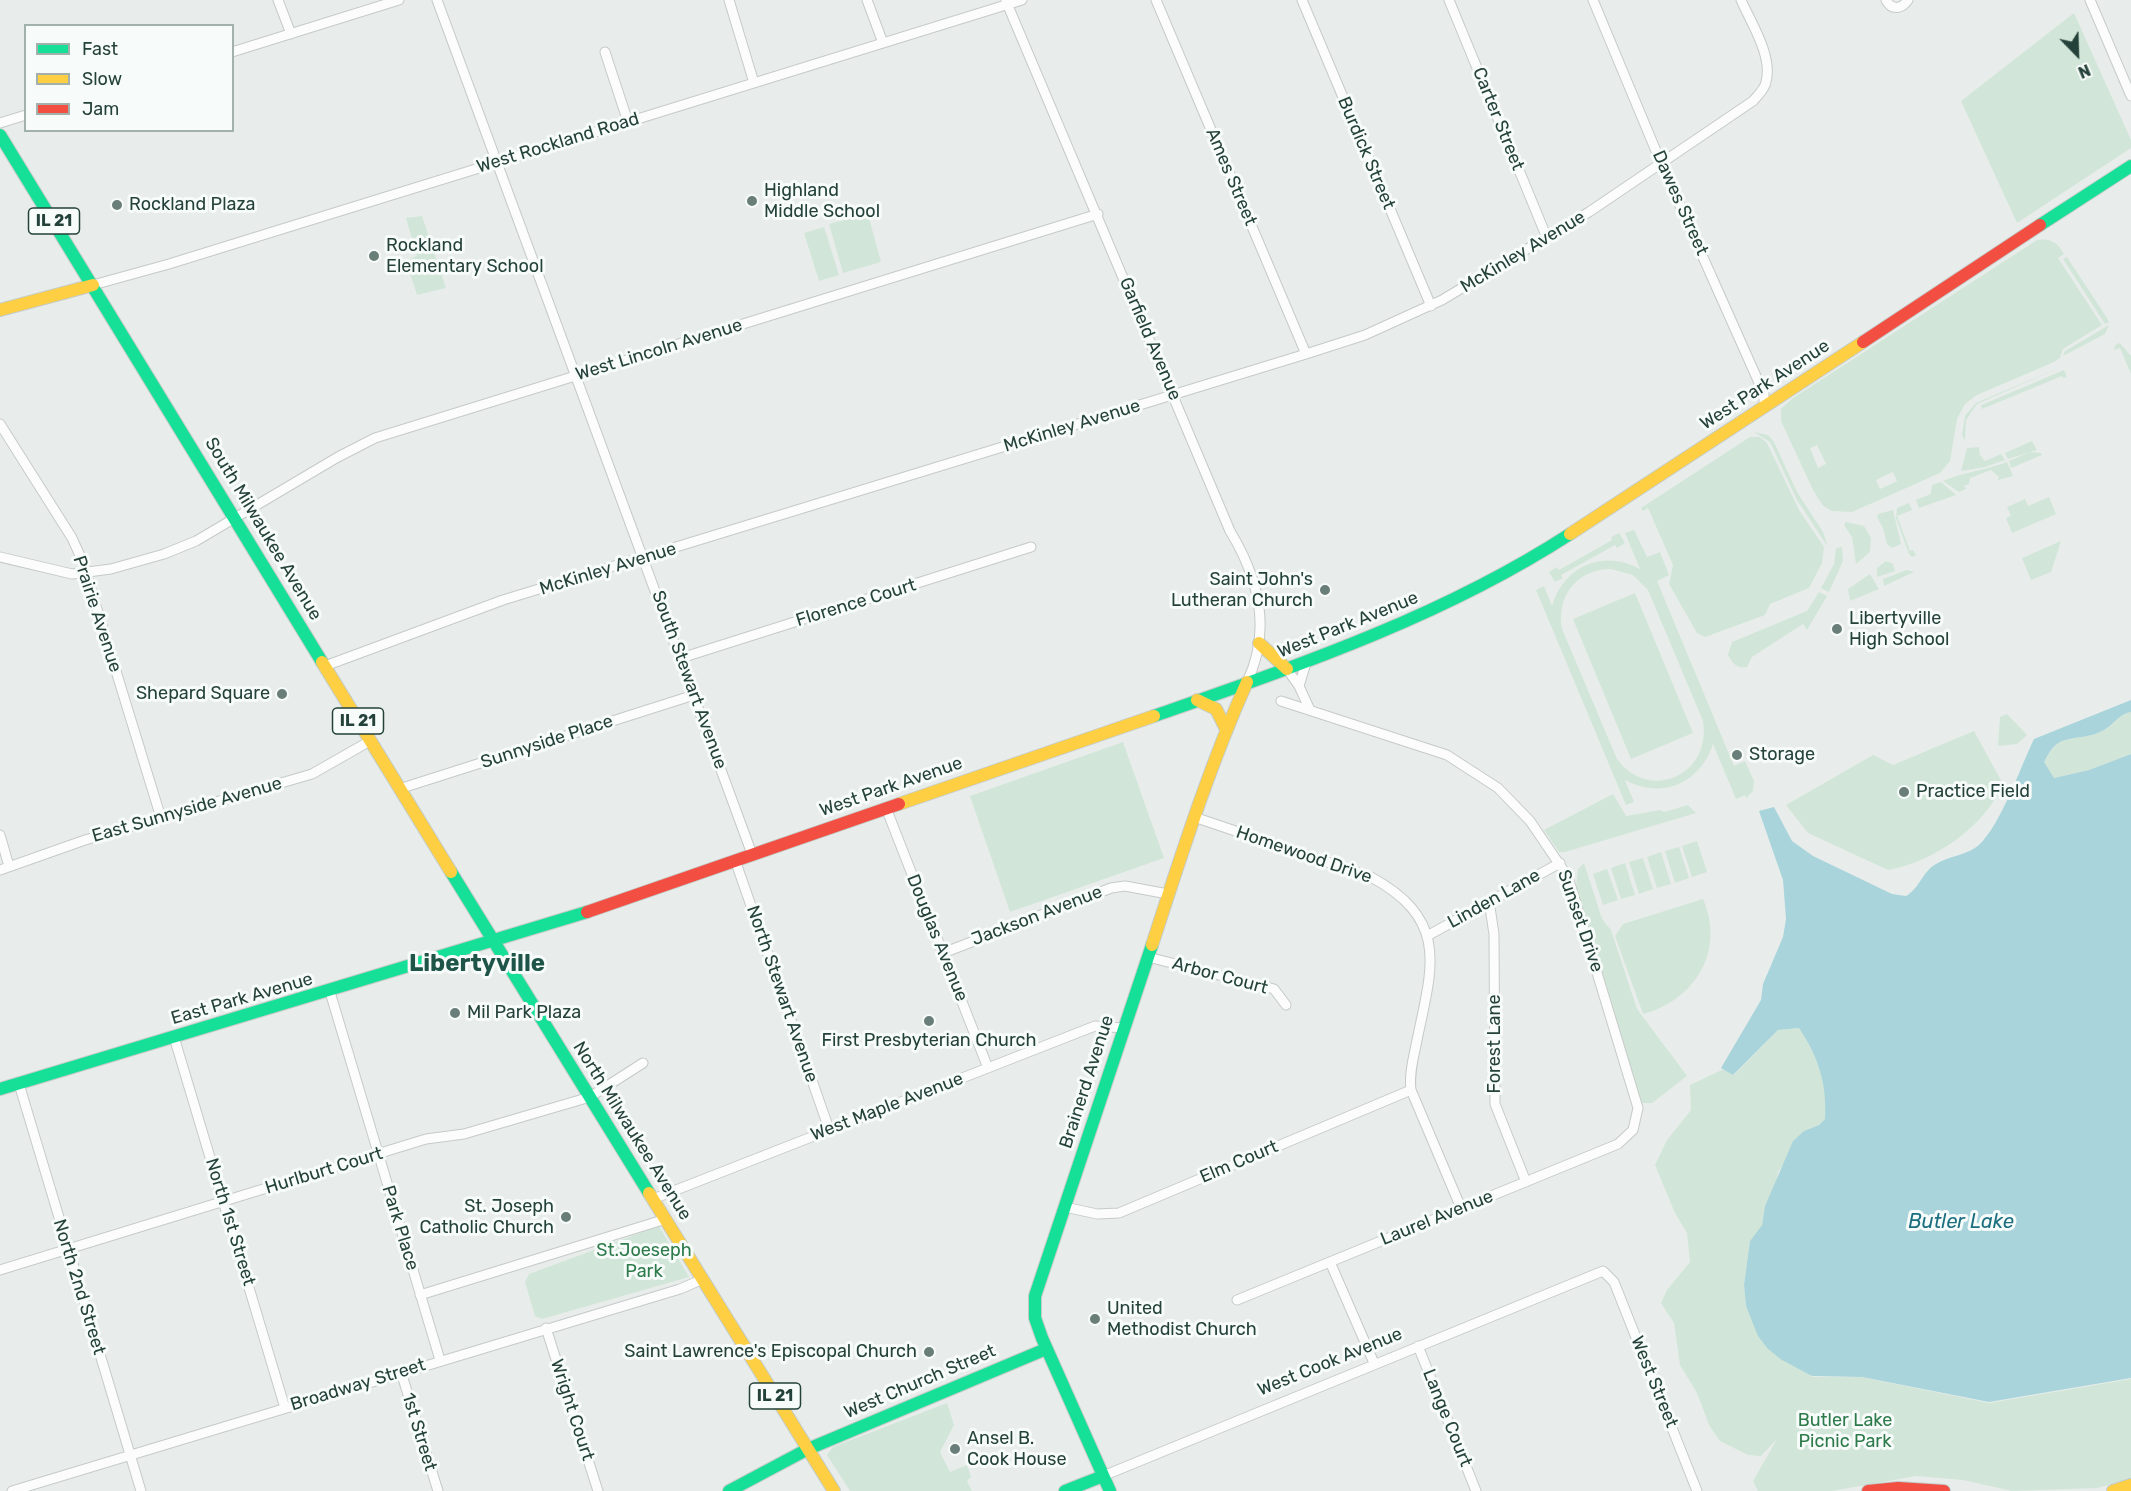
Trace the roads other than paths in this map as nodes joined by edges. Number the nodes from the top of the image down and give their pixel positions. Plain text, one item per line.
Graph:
1 (278, 0) edge
2 (399, 0) edge
3 (437, 0) edge
4 (729, 0) edge
5 (867, 0) edge
6 (1022, 0) edge
7 (1156, 0) edge
8 (1302, 0) edge
9 (1449, 0) edge
10 (1593, 0) edge
11 (1741, 0) edge
12 (1886, 0) edge
13 (1908, 0) edge
14 (2090, 0) edge
15 (1007, 2) edge
16 (291, 34) junction
17 (883, 43) junction
18 (234, 51) edge
19 (605, 52) dead end
20 (754, 83) junction
21 (2131, 96) edge
22 (24, 116) edge
23 (628, 122) junction
24 (0, 123) edge
25 (0, 135) edge
26 (497, 161) junction
27 (1661, 163) junction
28 (2131, 166) edge
29 (1098, 214) junction
30 (1547, 238) junction
31 (93, 285) junction
32 (1431, 306) junction
33 (0, 310) edge
34 (1306, 354) junction
35 (576, 376) junction
36 (1173, 395) junction
37 (1764, 406) junction
38 (0, 424) edge
39 (234, 518) junction
40 (1031, 547) dead end
41 (0, 557) edge
42 (644, 557) junction
43 (86, 572) junction
44 (1258, 643) junction
45 (681, 658) junction
46 (1306, 663) junction
47 (325, 666) junction
48 (1287, 669) junction
49 (1247, 682) junction
50 (1299, 686) junction
51 (694, 695) junction
52 (1196, 700) junction
53 (1281, 701) dead end
54 (1310, 710) junction
55 (1226, 729) junction
56 (370, 741) junction
57 (399, 789) junction
58 (886, 808) junction
59 (1194, 817) junction
60 (161, 818) junction
61 (0, 835) edge
62 (752, 854) junction
63 (735, 860) junction
64 (1560, 863) junction
65 (5, 868) edge
66 (1168, 894) junction
67 (1489, 901) junction
68 (1428, 936) junction
69 (494, 942) junction
70 (943, 953) junction
71 (1148, 957) junction
72 (330, 992) junction
73 (1286, 1005) dead end
74 (1124, 1028) junction
75 (174, 1037) junction
76 (643, 1062) dead end
77 (988, 1068) junction
78 (19, 1084) junction
79 (0, 1089) edge
80 (1411, 1090) junction
81 (590, 1097) junction
82 (829, 1129) junction
83 (1633, 1130) joint
84 (377, 1154) junction
85 (1526, 1182) junction
86 (653, 1199) junction
87 (224, 1202) junction
88 (1065, 1207) junction
89 (1461, 1209) junction
90 (666, 1219) junction
91 (68, 1250) junction
92 (1330, 1262) junction
93 (0, 1270) edge
94 (1609, 1274) joint
95 (703, 1279) junction
96 (420, 1294) junction
97 (1237, 1300) dead end
98 (546, 1328) junction
99 (1418, 1346) junction
100 (1046, 1349) junction
101 (440, 1360) junction
102 (1374, 1364) junction
103 (401, 1372) junction
104 (285, 1408) junction
105 (808, 1449) junction
106 (130, 1455) junction
107 (1103, 1476) junction
108 (2131, 1485) edge
109 (434, 1490) edge
110 (12, 1491) edge
111 (141, 1491) edge
112 (598, 1491) edge
113 (729, 1491) edge
114 (834, 1491) edge
115 (1065, 1491) edge
116 (1110, 1491) edge
117 (1476, 1491) edge
118 (1697, 1491) edge
119 (1868, 1491) edge
120 (1944, 1491) edge
121 (2113, 1491) edge

1 - 16 street
2 - 16 street
3 - 26 street, South Stewart Avenue
4 - 20 street
5 - 17 street
6 - 15 street, West Rockland Road
7 - 34 street, Ames Street
8 - 32 street, Burdick Street
9 - 30 street, Carter Street
10 - 27 street, Dawes Street
11 - 27 street, McKinley Avenue
12 - 13 street
14 - 21 street
15 - 17 street, West Rockland Road
15 - 29 street, Garfield Avenue
16 - 18 street
17 - 20 street, West Rockland Road
19 - 23 street
20 - 23 street, West Rockland Road
22 - 24 street
23 - 26 street, West Rockland Road
25 - 31 main road, South Milwaukee Avenue / IL 21
26 - 31 street, West Rockland Road
26 - 35 street, South Stewart Avenue
27 - 30 street, McKinley Avenue
27 - 37 street, Dawes Street
28 - 37 main road, West Park Avenue
29 - 35 street, West Lincoln Avenue
29 - 36 street, Garfield Avenue
30 - 32 street, McKinley Avenue
31 - 33 main road
31 - 39 main road, South Milwaukee Avenue / IL 21
32 - 34 street, McKinley Avenue
34 - 36 street, McKinley Avenue
35 - 39 street, West Lincoln Avenue
35 - 42 street, South Stewart Avenue
36 - 42 street, McKinley Avenue
36 - 44 street, Garfield Avenue
37 - 46 main road, West Park Avenue
38 - 43 street, Prairie Avenue
39 - 43 street, West Lincoln Avenue
39 - 47 main road, South Milwaukee Avenue / IL 21
40 - 45 street, Florence Court
41 - 43 street, West Lincoln Avenue
42 - 45 street, South Stewart Avenue
42 - 47 street, McKinley Avenue
43 - 60 street, Prairie Avenue
44 - 48 main road
44 - 49 street, Garfield Avenue
45 - 51 street, South Stewart Avenue
46 - 48 main road, West Park Avenue
46 - 50 street
47 - 56 main road, South Milwaukee Avenue / IL 21
48 - 49 main road, West Park Avenue
48 - 50 street
49 - 52 main road, West Park Avenue
49 - 55 main road, Brainerd Avenue
50 - 54 street
51 - 57 street, Sunnyside Place
51 - 62 street, South Stewart Avenue
52 - 55 main road
52 - 58 main road, West Park Avenue
53 - 54 street, Sunset Drive
54 - 64 street, Sunset Drive
55 - 59 main road, Brainerd Avenue
56 - 57 main road, South Milwaukee Avenue / IL 21
56 - 60 street, East Sunnyside Avenue
57 - 69 main road, South Milwaukee Avenue / IL 21
58 - 62 main road, West Park Avenue
58 - 70 street, Douglas Avenue
59 - 66 main road, Brainerd Avenue
59 - 68 street, Homewood Drive
60 - 65 street, East Sunnyside Avenue
61 - 65 street
62 - 63 main road, West Park Avenue
63 - 69 main road, West Park Avenue
63 - 82 street, North Stewart Avenue
64 - 67 street, Linden Lane
64 - 83 street, Sunset Drive
66 - 70 street, Jackson Avenue
66 - 71 main road, Brainerd Avenue
67 - 68 street, Linden Lane
67 - 85 street, Forest Lane
68 - 80 street, Homewood Drive
69 - 72 main road, East Park Avenue
69 - 81 main road, North Milwaukee Avenue / IL 21
70 - 77 street, Douglas Avenue
71 - 73 street, Arbor Court
71 - 74 main road, Brainerd Avenue
72 - 75 main road, East Park Avenue
72 - 84 street, Park Place
74 - 77 street, West Maple Avenue
74 - 88 main road, Brainerd Avenue
75 - 78 main road, East Park Avenue
75 - 87 street, North 1st Street
76 - 81 street, Hurlburt Court
77 - 82 street, West Maple Avenue
78 - 79 main road, East Park Avenue
78 - 91 street, North 2nd Street
80 - 88 street, Elm Court
80 - 89 street, Homewood Drive
81 - 84 street, Hurlburt Court
81 - 86 main road, North Milwaukee Avenue / IL 21
82 - 86 street, West Maple Avenue
83 - 85 street, Laurel Avenue
84 - 87 street, Hurlburt Court
84 - 96 street, Park Place
85 - 89 street, Laurel Avenue
86 - 90 main road, North Milwaukee Avenue / IL 21
87 - 91 street, Hurlburt Court
87 - 104 street, North 1st Street
88 - 100 main road, Brainerd Avenue
89 - 92 street, Laurel Avenue
90 - 95 main road, North Milwaukee Avenue / IL 21
90 - 96 street
91 - 93 street, Hurlburt Court
91 - 106 street, North 2nd Street
92 - 97 street, Laurel Avenue
92 - 102 street
94 - 99 street, West Cook Avenue
94 - 118 street, West Street
95 - 98 street, Broadway Street
95 - 105 main road, North Milwaukee Avenue / IL 21
96 - 101 street, Park Place
98 - 101 street, Broadway Street
98 - 112 street, Wright Court
99 - 102 street, West Cook Avenue
99 - 117 street, Lange Court
100 - 105 main road, West Church Street
100 - 107 main road, Brainerd Avenue
101 - 103 street, Broadway Street
102 - 107 street, West Cook Avenue
103 - 104 street, Broadway Street
103 - 109 street, 1st Street
104 - 106 street, Broadway Street
105 - 113 main road, West Church Street
105 - 114 main road, North Milwaukee Avenue / IL 21
106 - 110 street, Broadway Street
106 - 111 street, North 2nd Street
107 - 115 main road, West Cook Avenue
107 - 116 main road, Brainerd Avenue
108 - 121 main road
119 - 120 main road

